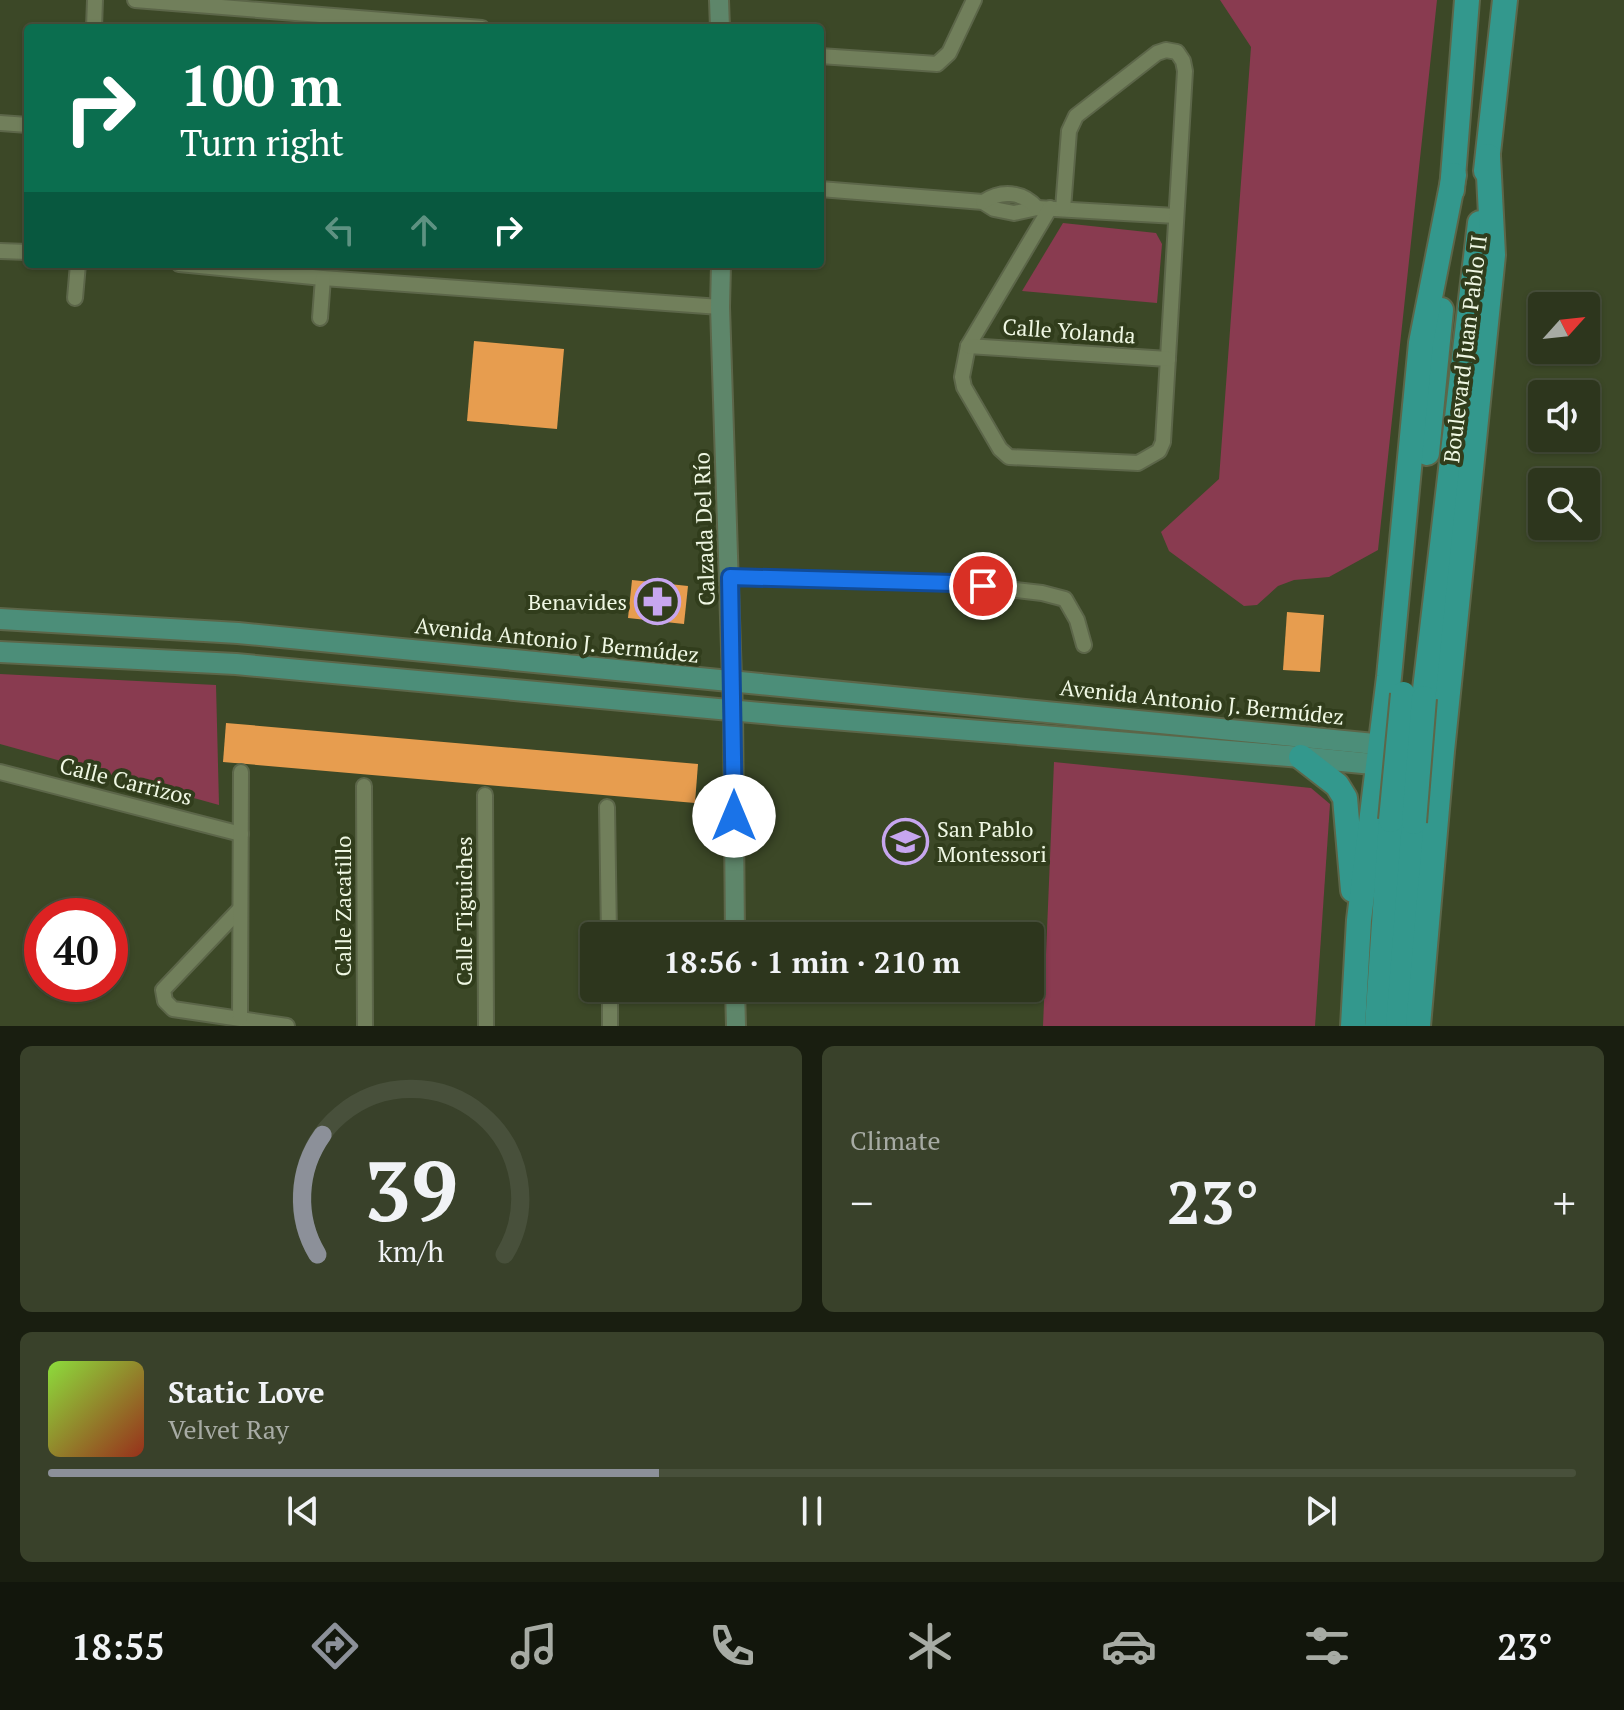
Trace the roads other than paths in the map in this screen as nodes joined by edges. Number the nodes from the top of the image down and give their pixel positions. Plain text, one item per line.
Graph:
1 (95, 0) edge
2 (135, 0) edge
3 (719, 0) edge
4 (974, 0) edge
5 (1467, 0) edge
6 (1505, 0) edge
7 (94, 24) edge
8 (432, 24) edge
9 (720, 24) edge
10 (824, 56) edge
11 (0, 123) edge
12 (24, 125) edge
13 (1488, 156) junction
14 (1454, 175) junction
15 (824, 189) edge
16 (1050, 208) junction
17 (1176, 216) junction
18 (0, 251) edge
19 (24, 252) edge
20 (78, 268) edge
21 (220, 268) edge
22 (721, 268) edge
23 (323, 278) junction
24 (75, 298) dead end
25 (720, 307) junction
26 (320, 318) dead end
27 (968, 346) junction
28 (1168, 359) junction
29 (730, 577) junction
30 (0, 619) edge
31 (1084, 645) dead end
32 (0, 652) edge
33 (732, 682) junction
34 (1416, 693) junction
35 (733, 711) junction
36 (1380, 755) junction
37 (1301, 757) junction
38 (1442, 761) junction
39 (0, 772) edge
40 (241, 772) dead end
41 (364, 786) dead end
42 (485, 795) dead end
43 (607, 807) dead end
44 (1393, 822) junction
45 (241, 834) junction
46 (1435, 837) junction
47 (240, 909) junction
48 (1359, 920) junction
49 (609, 922) edge
50 (735, 922) edge
51 (610, 1002) edge
52 (735, 1002) edge
53 (240, 1018) junction
54 (287, 1026) edge
55 (365, 1026) edge
56 (486, 1026) edge
57 (610, 1026) edge
58 (736, 1026) edge
59 (1353, 1026) edge
60 (1377, 1026) edge
61 (1398, 1026) edge
62 (1418, 1026) edge

1 - 7 street
2 - 8 street
3 - 9 street
4 - 10 street
5 - 14 highway, Boulevard Juan Pablo II
6 - 13 highway, Boulevard Juan Pablo II
11 - 12 street
13 - 34 highway, Boulevard Juan Pablo II
13 - 34 highway
14 - 34 highway, Boulevard Juan Pablo II
14 - 34 highway
15 - 16 street
16 - 17 street
16 - 17 street
16 - 27 street
17 - 28 street
18 - 19 street
20 - 24 street
21 - 23 street
22 - 25 street, Calzada Del Río
23 - 25 street
23 - 26 street
25 - 29 street, Calzada Del Río
27 - 28 street, Calle Yolanda
27 - 28 street
29 - 31 street
29 - 33 street, Calzada Del Río
30 - 33 main road, Avenida Antonio J. Bermúdez
32 - 35 main road, Avenida Antonio J. Bermúdez
33 - 35 street, Calzada Del Río
33 - 36 main road, Avenida Antonio J. Bermúdez
34 - 36 highway
34 - 38 highway
34 - 44 highway, bridge
35 - 37 main road, Avenida Antonio J. Bermúdez
35 - 50 street, Calzada Del Río
36 - 37 main road, Avenida Antonio J. Bermúdez
36 - 38 main road, Avenida Antonio J. Bermúdez
36 - 44 highway
37 - 48 highway
38 - 46 highway
39 - 45 street, Calle Carrizos
40 - 45 street
41 - 55 street, Calle Zacatillo
42 - 56 street, Calle Tiguiches
43 - 49 street
44 - 46 highway
44 - 48 highway
44 - 60 highway
44 - 61 highway
45 - 47 street
46 - 62 highway
47 - 53 street
47 - 53 street
48 - 59 highway
51 - 57 street
52 - 58 street
53 - 54 street

